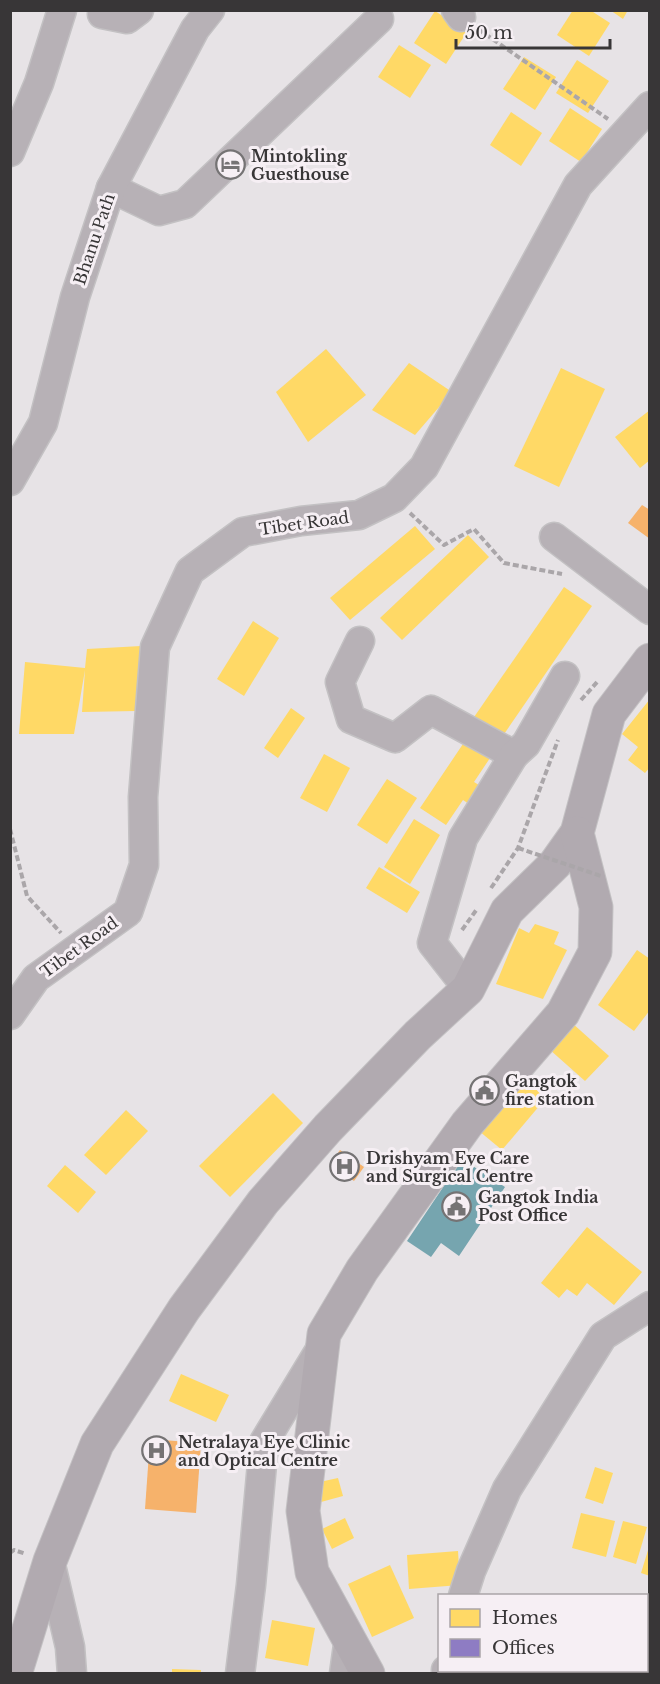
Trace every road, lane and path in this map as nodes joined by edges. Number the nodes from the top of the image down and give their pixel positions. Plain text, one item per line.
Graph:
1 (62, 10) edge
2 (103, 10) edge
3 (138, 10) edge
4 (210, 10) edge
5 (458, 14) edge
6 (379, 20) dead end
7 (650, 106) edge
8 (626, 132) junction
9 (10, 152) edge
10 (111, 188) junction
11 (10, 481) edge
12 (394, 498) junction
13 (554, 537) dead end
14 (570, 575) dead end
15 (650, 610) edge
16 (360, 641) dead end
17 (650, 660) edge
18 (604, 674) dead end
19 (565, 676) dead end
20 (574, 708) dead end
21 (559, 738) dead end
22 (513, 755) junction
23 (10, 829) edge
24 (577, 833) junction
25 (518, 848) junction
26 (601, 876) dead end
27 (487, 894) dead end
28 (481, 903) dead end
29 (72, 953) junction
30 (443, 958) junction
31 (468, 989) junction
32 (10, 1015) edge
33 (650, 1306) edge
34 (323, 1345) junction
35 (50, 1561) junction
36 (464, 1594) edge
37 (348, 1638) junction
38 (15, 1674) edge
39 (72, 1674) edge
40 (240, 1674) edge
41 (344, 1674) edge
42 (368, 1674) edge

1 - 9 street
2 - 3 street
4 - 10 street, Bhanu Path
5 - 8 path
6 - 10 street
7 - 8 street, Tibet Road
8 - 12 street, Tibet Road
10 - 11 street, Bhanu Path
12 - 14 path
12 - 29 street, Tibet Road
13 - 15 street
16 - 22 street
17 - 24 main road
18 - 20 path
19 - 22 street
21 - 25 path
22 - 30 street
23 - 29 path
24 - 31 main road
24 - 34 main road
25 - 26 path, bridge
25 - 27 path
28 - 30 path
29 - 32 street, Tibet Road
30 - 31 street
31 - 35 main road
33 - 36 street
34 - 37 main road
34 - 40 street
35 - 38 main road
35 - 39 street
37 - 41 street
37 - 42 main road

